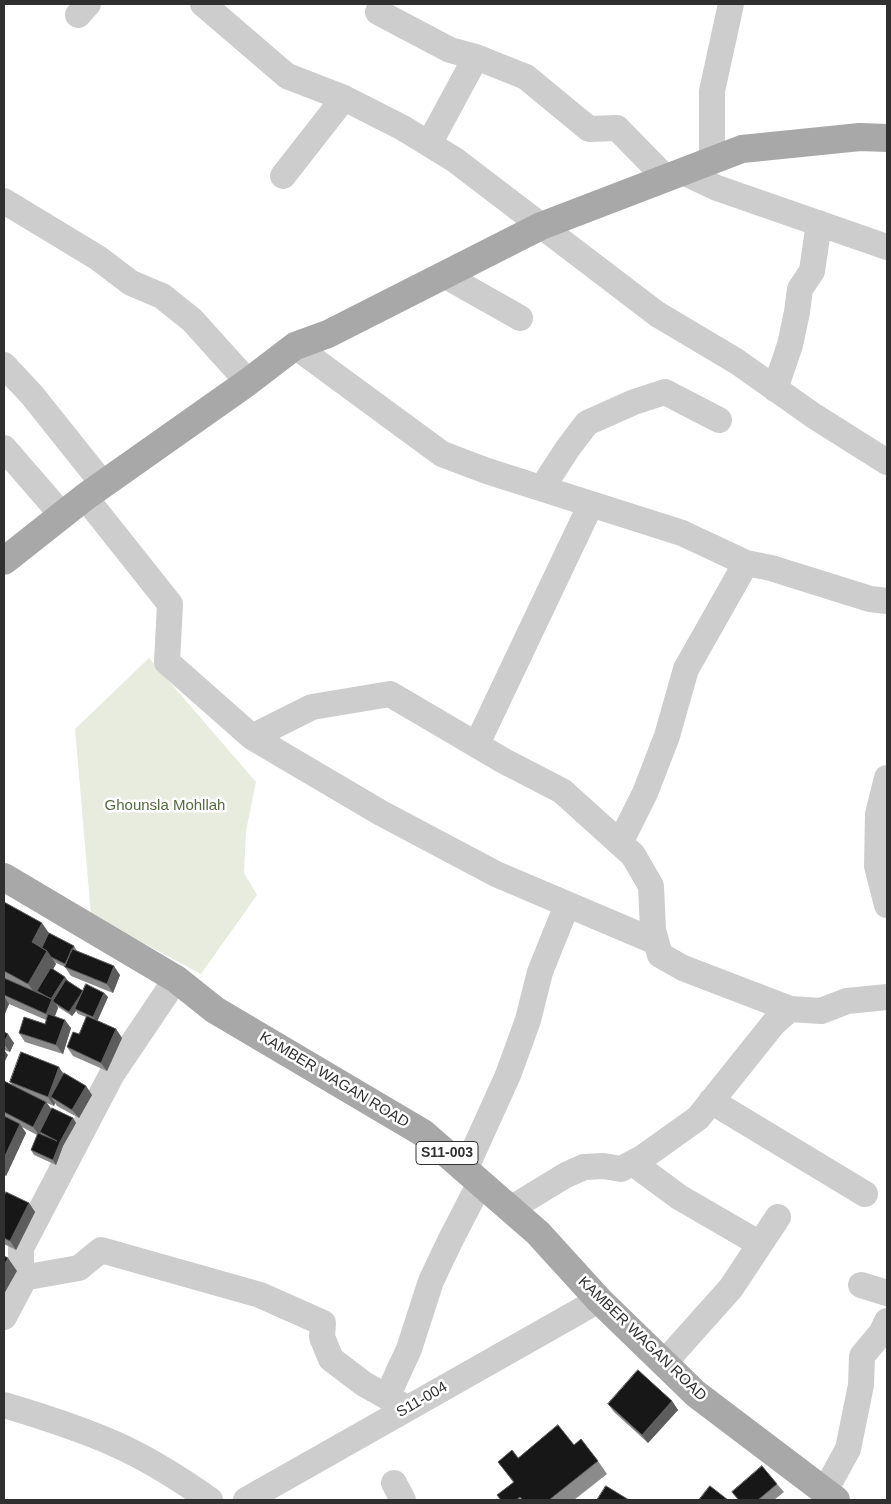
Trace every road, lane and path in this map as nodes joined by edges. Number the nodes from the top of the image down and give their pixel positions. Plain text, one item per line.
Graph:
1 (203, 4) edge
2 (731, 4) edge
3 (378, 12) dead end
4 (476, 57) junction
5 (344, 98) junction
6 (887, 138) edge
7 (429, 144) junction
8 (712, 160) junction
9 (674, 175) junction
10 (283, 176) dead end
11 (4, 201) edge
12 (819, 223) junction
13 (541, 226) junction
14 (887, 247) edge
15 (444, 275) junction
16 (520, 318) dead end
17 (294, 346) junction
18 (4, 365) edge
19 (248, 382) junction
20 (775, 389) junction
21 (719, 420) dead end
22 (887, 441) edge
23 (4, 448) edge
24 (887, 461) edge
25 (542, 488) junction
26 (94, 491) junction
27 (591, 504) junction
28 (62, 515) junction
29 (4, 561) edge
30 (746, 563) junction
31 (887, 601) edge
32 (252, 737) junction
33 (477, 744) junction
34 (887, 778) edge
35 (882, 832) edge
36 (620, 843) junction
37 (4, 877) edge
38 (566, 905) junction
39 (887, 905) edge
40 (656, 942) junction
41 (176, 979) junction
42 (887, 997) edge
43 (790, 1009) junction
44 (711, 1101) junction
45 (633, 1163) junction
46 (473, 1176) junction
47 (865, 1194) dead end
48 (510, 1209) junction
49 (778, 1217) dead end
50 (760, 1244) junction
51 (22, 1278) junction
52 (861, 1285) dead end
53 (887, 1292) edge
54 (599, 1300) junction
55 (4, 1317) edge
56 (887, 1321) edge
57 (664, 1363) junction
58 (397, 1403) junction
59 (4, 1406) edge
60 (831, 1497) edge
61 (210, 1500) edge
62 (246, 1500) edge

1 - 5 street
2 - 8 street
3 - 4 street
4 - 7 street
4 - 9 street
5 - 7 street
5 - 10 street
6 - 8 main road
7 - 13 street
8 - 9 main road
9 - 12 street
9 - 13 main road
11 - 19 street
12 - 14 street
12 - 20 street
13 - 15 main road
13 - 20 street
15 - 16 street
15 - 17 main road
17 - 19 main road
17 - 25 street
18 - 26 street
19 - 26 main road
20 - 24 street
21 - 25 street
22 - 24 street
23 - 28 street
25 - 27 street
26 - 28 main road
26 - 32 street
27 - 30 street
27 - 33 street
28 - 29 main road
30 - 31 street
30 - 36 street
32 - 33 street
32 - 38 street
33 - 36 street
34 - 35 street
35 - 39 street
36 - 40 street
37 - 41 main road, KAMBER WAGAN ROAD / S11-003
38 - 40 street
38 - 46 street
40 - 43 street
41 - 46 main road, KAMBER WAGAN ROAD / S11-003
41 - 51 street
42 - 43 street
43 - 44 street
44 - 45 street
44 - 47 street
45 - 48 street
45 - 50 street
46 - 48 main road, KAMBER WAGAN ROAD / S11-003
46 - 58 street
48 - 54 main road, KAMBER WAGAN ROAD / S11-003
49 - 50 street
50 - 57 street
51 - 55 street
51 - 58 street
52 - 53 street
54 - 57 main road, KAMBER WAGAN ROAD / S11-003
54 - 58 street, S11-004
56 - 60 street
57 - 60 main road, KAMBER WAGAN ROAD / S11-003
58 - 62 street, S11-004
59 - 61 street

